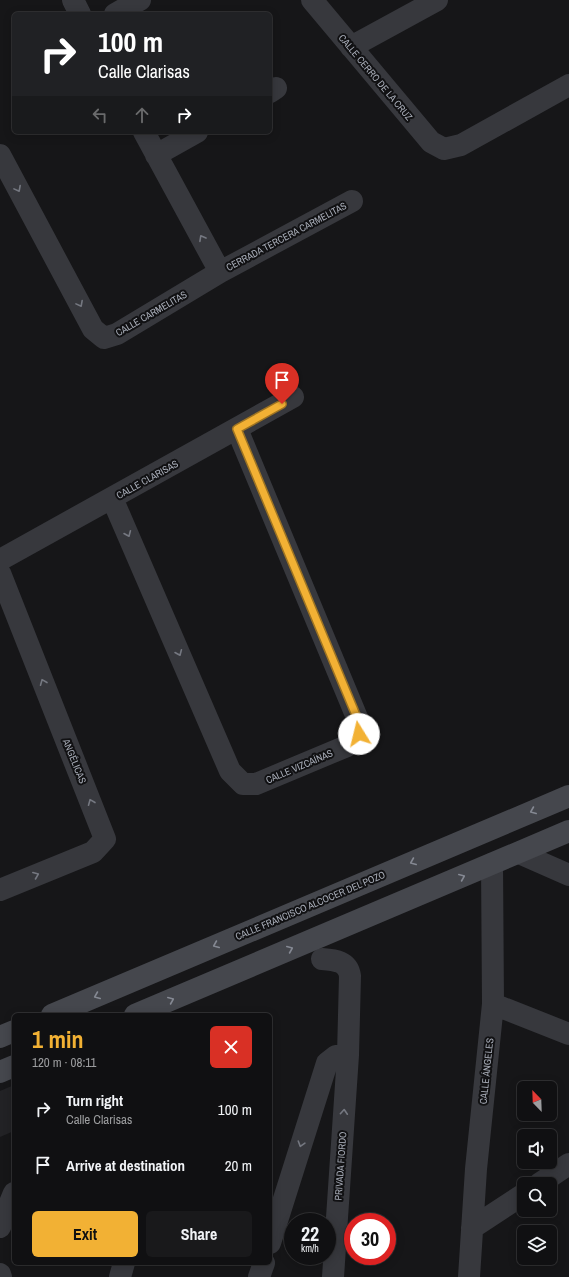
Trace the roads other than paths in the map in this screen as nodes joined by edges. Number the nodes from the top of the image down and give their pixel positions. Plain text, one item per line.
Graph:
1 (73, 0) edge
2 (140, 0) edge
3 (312, 0) edge
4 (437, 0) edge
5 (79, 12) edge
6 (119, 12) edge
7 (351, 47) junction
8 (569, 85) edge
9 (145, 134) edge
10 (193, 134) edge
11 (0, 155) edge
12 (156, 155) junction
13 (352, 201) dead end
14 (220, 272) junction
15 (293, 397) dead end
16 (237, 429) junction
17 (112, 498) junction
18 (0, 560) edge
19 (0, 573) edge
20 (569, 796) edge
21 (569, 831) edge
22 (519, 853) junction
23 (492, 864) junction
24 (569, 875) edge
25 (0, 890) edge
26 (322, 959) dead end
27 (493, 1004) junction
28 (57, 1013) edge
29 (140, 1013) edge
30 (12, 1032) edge
31 (569, 1034) edge
32 (0, 1037) edge
33 (348, 1055) junction
34 (12, 1067) edge
35 (0, 1072) edge
36 (569, 1164) edge
37 (550, 1177) edge
38 (12, 1198) edge
39 (517, 1199) edge
40 (0, 1227) edge
41 (472, 1228) junction
42 (272, 1237) edge
43 (123, 1265) edge
44 (263, 1265) edge
45 (120, 1277) edge
46 (259, 1277) edge
47 (332, 1277) edge
48 (469, 1277) edge

1 - 5 street
2 - 6 street
3 - 7 street, CALLE CERRO DE LA CRUZ
4 - 7 street
7 - 8 street, CALLE CERRO DE LA CRUZ
9 - 12 street
10 - 12 street
11 -> 14 street, CALLE CARMELITAS
14 -> 12 street
13 - 14 street, CERRADA TERCERA CARMELITAS
15 - 16 street, CALLE CLARISAS
16 - 17 street, CALLE CLARISAS
17 -> 16 street, CALLE VIZCAÍNAS
17 - 18 street, CALLE CLARISAS
25 -> 19 street, ANGÉLICAS
20 -> 28 street, CALLE FRANCISCO ALCOCER DEL POZO
21 - 22 street
22 - 23 street
22 - 24 street
23 - 27 street, CALLE ÁNGELES
29 -> 23 street
26 - 33 street, PRIVADA FIORDO
27 - 31 street
27 - 41 street, CALLE ÁNGELES
30 - 32 street
33 -> 42 street
47 -> 33 street, PRIVADA FIORDO
34 - 35 street
36 - 37 street
38 - 40 street
39 - 41 street
41 - 48 street, CALLE ÁNGELES
43 - 45 street
44 - 46 street

